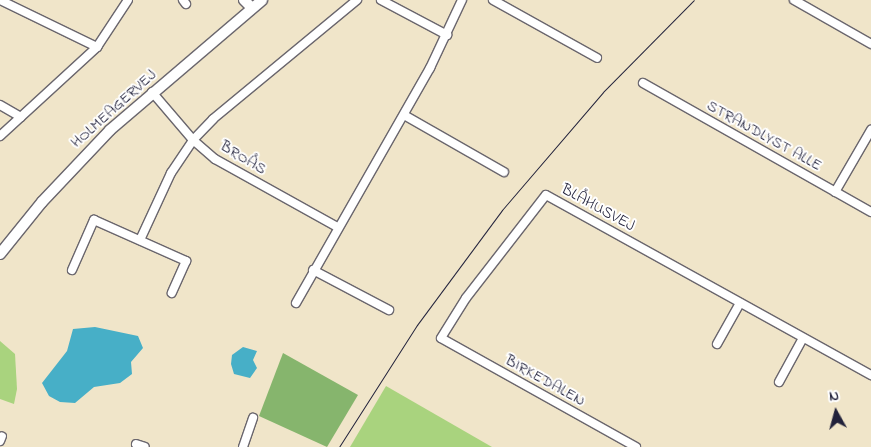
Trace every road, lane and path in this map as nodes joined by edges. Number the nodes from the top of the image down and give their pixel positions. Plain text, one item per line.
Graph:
1 (0, 0) edge
2 (128, 0) edge
3 (244, 0) edge
4 (262, 0) edge
5 (357, 0) edge
6 (381, 0) edge
7 (462, 0) edge
8 (493, 0) edge
9 (794, 0) edge
10 (252, 8) junction
11 (447, 35) junction
12 (871, 44) edge
13 (97, 47) junction
14 (597, 58) dead end
15 (643, 83) dead end
16 (152, 92) junction
17 (0, 105) edge
18 (404, 115) junction
19 (21, 117) junction
20 (871, 130) edge
21 (0, 136) edge
22 (193, 140) junction
23 (504, 172) dead end
24 (835, 192) junction
25 (871, 212) edge
26 (337, 227) junction
27 (140, 240) junction
28 (0, 254) edge
29 (72, 270) dead end
30 (314, 270) junction
31 (172, 293) dead end
32 (296, 303) dead end
33 (740, 303) junction
34 (389, 310) dead end
35 (441, 338) joint
36 (803, 338) junction
37 (716, 344) dead end
38 (871, 375) edge
39 (779, 382) dead end
40 (253, 418) dead end
41 (136, 444) dead end
42 (145, 447) edge
43 (243, 447) edge
44 (636, 447) edge

1 - 13 street
2 - 13 street
3 - 10 street
4 - 10 street, HOLMEAGERVEJ
5 - 22 street
6 - 11 street
7 - 11 street
8 - 14 street
9 - 12 street
10 - 16 street, HOLMEAGERVEJ
11 - 18 street
13 - 19 street
15 - 24 street, STRANDLYST ALLE
16 - 22 street, BROÅS
16 - 28 street, HOLMEAGERVEJ
17 - 19 street
18 - 23 street
18 - 26 street
19 - 21 street
20 - 24 street
22 - 26 street, BROÅS
22 - 27 street
24 - 25 street, STRANDLYST ALLE
26 - 30 street
27 - 29 street
27 - 31 street
30 - 32 street
30 - 34 street
33 - 35 street, BLÅHUSVEJ
33 - 36 street, BLÅHUSVEJ
33 - 37 street
35 - 44 street, BIRKEDALEN
36 - 38 street, BLÅHUSVEJ
36 - 39 street
40 - 43 street
41 - 42 street

